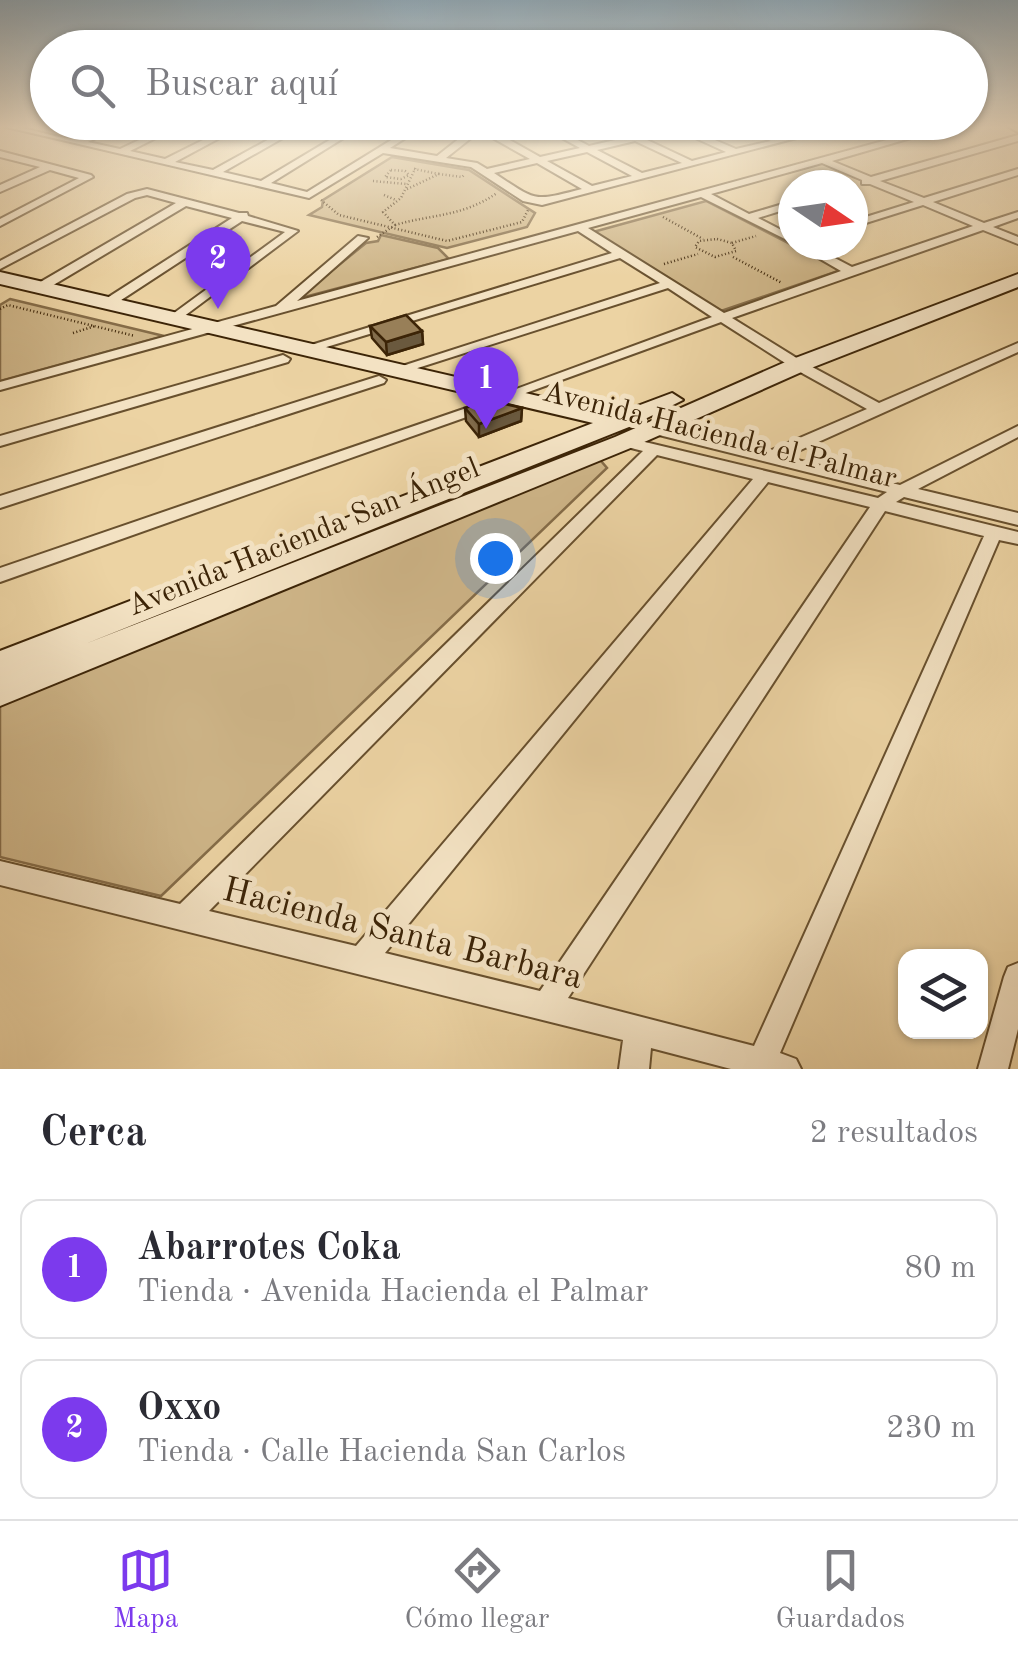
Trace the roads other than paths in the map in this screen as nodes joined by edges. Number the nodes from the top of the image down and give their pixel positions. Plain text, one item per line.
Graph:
1 (30, 176) edge
2 (84, 176) edge
3 (221, 176) edge
4 (277, 176) edge
5 (342, 176) edge
6 (493, 176) edge
7 (567, 176) edge
8 (646, 176) edge
9 (767, 176) edge
10 (859, 176) edge
11 (884, 176) edge
12 (1005, 176) edge
13 (642, 177) joint
14 (869, 180) junction
15 (262, 185) junction
16 (0, 190) edge
17 (592, 190) junction
18 (702, 193) junction
19 (188, 201) junction
20 (921, 202) junction
21 (778, 210) edge
22 (1018, 215) edge
23 (243, 216) junction
24 (868, 219) edge
25 (750, 221) junction
26 (0, 223) edge
27 (579, 227) junction
28 (984, 227) junction
29 (778, 233) edge
30 (362, 238) road end
31 (1018, 241) edge
32 (621, 254) junction
33 (831, 260) edge
34 (1018, 265) edge
35 (0, 266) edge
36 (852, 271) junction
37 (0, 278) edge
38 (669, 280) junction
39 (1018, 280) edge
40 (41, 287) junction
41 (0, 289) edge
42 (108, 303) junction
43 (282, 308) junction
44 (726, 318) junction
45 (179, 327) junction
46 (210, 328) junction
47 (1018, 347) edge
48 (305, 349) junction
49 (283, 359) junction
50 (791, 360) junction
51 (388, 375) junction
52 (0, 386) edge
53 (507, 396) junction
54 (484, 406) junction
55 (878, 410) junction
56 (621, 432) junction
57 (1018, 432) edge
58 (589, 433) junction
59 (653, 439) junction
60 (0, 441) edge
61 (766, 466) junction
62 (901, 490) junction
63 (0, 502) edge
64 (880, 505) junction
65 (1018, 518) edge
66 (994, 532) junction
67 (1018, 538) edge
68 (0, 575) edge
69 (0, 665) edge
70 (0, 692) edge
71 (0, 872) edge
72 (186, 916) junction
73 (361, 961) junction
74 (1018, 977) edge
75 (546, 1006) junction
76 (638, 1030) junction
77 (774, 1066) edge
78 (634, 1069) edge
79 (992, 1069) edge

1 - 16 street
2 - 26 street
3 - 15 street
4 - 15 street
5 - 15 street
6 - 17 street
7 - 17 street
8 - 13 street
9 - 18 street
10 - 14 street
11 - 14 street
12 - 20 street
13 - 17 street
14 - 20 street
18 - 25 street
18 - 27 street
19 - 23 street
19 - 35 street
19 - 40 street
20 - 24 street
20 - 28 street
21 - 25 street
22 - 28 street
23 - 42 street
23 - 45 street
25 - 29 street
27 - 32 street
27 - 43 street
28 - 31 street
28 - 36 street
30 - 43 street
32 - 38 street
32 - 48 street
33 - 36 street
34 - 50 street, Avenida Hacienda San Ángel
36 - 44 street
37 - 40 street, Avenida Hacienda el Palmar
38 - 44 street
38 - 51 street
39 - 50 street, Avenida Hacienda San Ángel
40 - 42 street, Avenida Hacienda el Palmar
41 - 45 street, Avenida Hacienda el Palmar
42 - 45 street, Avenida Hacienda el Palmar
43 - 46 street
44 - 50 street
44 - 53 street
45 - 46 street, Avenida Hacienda el Palmar
45 - 49 street, Avenida Hacienda el Palmar
45 - 52 street
46 - 48 street, Avenida Hacienda el Palmar
47 - 55 street
48 - 51 street, Avenida Hacienda el Palmar
49 - 51 street, Avenida Hacienda el Palmar
49 - 60 street
50 - 55 street
50 - 56 street, Avenida Hacienda San Ángel
50 - 59 street, Avenida Hacienda San Ángel
51 - 53 street, Avenida Hacienda el Palmar
51 - 54 street, Avenida Hacienda el Palmar
51 - 63 street
53 - 56 street, Avenida Hacienda el Palmar
54 - 58 street, Avenida Hacienda el Palmar
54 - 68 street
55 - 61 street
56 - 58 street, Avenida Hacienda San Ángel
56 - 59 street, Avenida Hacienda San Ángel
56 - 70 street, Avenida Hacienda San Ángel
57 - 62 street
58 - 69 street, Avenida Hacienda San Ángel
59 - 61 street, Avenida Hacienda el Palmar
59 - 72 street
61 - 62 street, Avenida Hacienda el Palmar
61 - 64 street, Avenida Hacienda el Palmar
61 - 73 street
62 - 64 street
62 - 65 street, Avenida Hacienda el Palmar
64 - 66 street, Avenida Hacienda el Palmar
64 - 75 street
66 - 67 street, Avenida Hacienda el Palmar
66 - 77 street
71 - 72 street, Hacienda Santa Barbara
72 - 73 street, Hacienda Santa Barbara
73 - 75 street, Hacienda Santa Barbara
74 - 79 street
75 - 76 street, Hacienda Santa Barbara
76 - 77 street, Hacienda Santa Barbara
76 - 78 street

